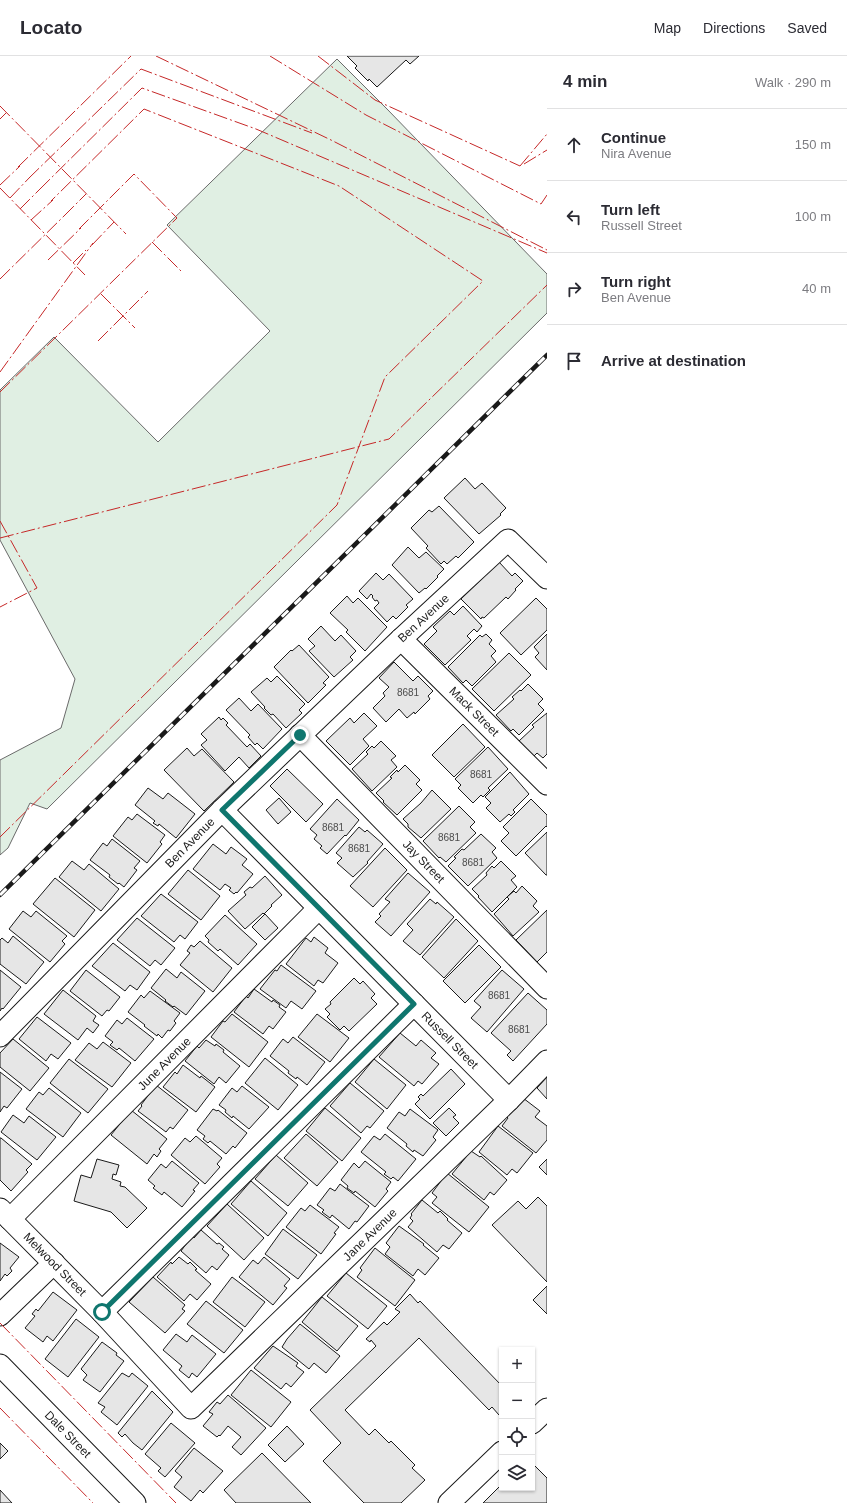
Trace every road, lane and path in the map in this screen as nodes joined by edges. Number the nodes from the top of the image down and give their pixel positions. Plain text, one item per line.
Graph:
1 (547, 578) edge
2 (402, 638) junction
3 (300, 735) junction
4 (547, 784) edge
5 (222, 810) junction
6 (319, 908) junction
7 (547, 988) edge
8 (414, 1004) junction
9 (0, 1036) edge
10 (547, 1061) edge
11 (509, 1100) junction
12 (5, 1214) edge
13 (54, 1263) junction
14 (102, 1312) junction
15 (0, 1315) edge
16 (0, 1365) edge
17 (191, 1408) joint
18 (547, 1409) edge
19 (535, 1420) edge
20 (499, 1455) edge
21 (135, 1503) edge
22 (450, 1503) edge

1 - 2 street, Ben Avenue
2 - 3 street, Ben Avenue
2 - 4 street, Mack Street
3 - 5 street, Ben Avenue
3 - 7 street, Jay Street
5 - 6 street, Russell Street
5 - 9 street, Ben Avenue
6 - 8 street, Russell Street
6 - 12 street, June Avenue
8 - 11 street, Russell Street
8 - 14 street
10 - 11 street, Jane Avenue
11 - 17 street, Jane Avenue
12 - 13 street, Melwood Street
13 - 14 street, Melwood Street
13 - 15 street
14 - 17 street, Melwood Street
16 - 21 street, Dale Street
18 - 19 street
20 - 22 street

